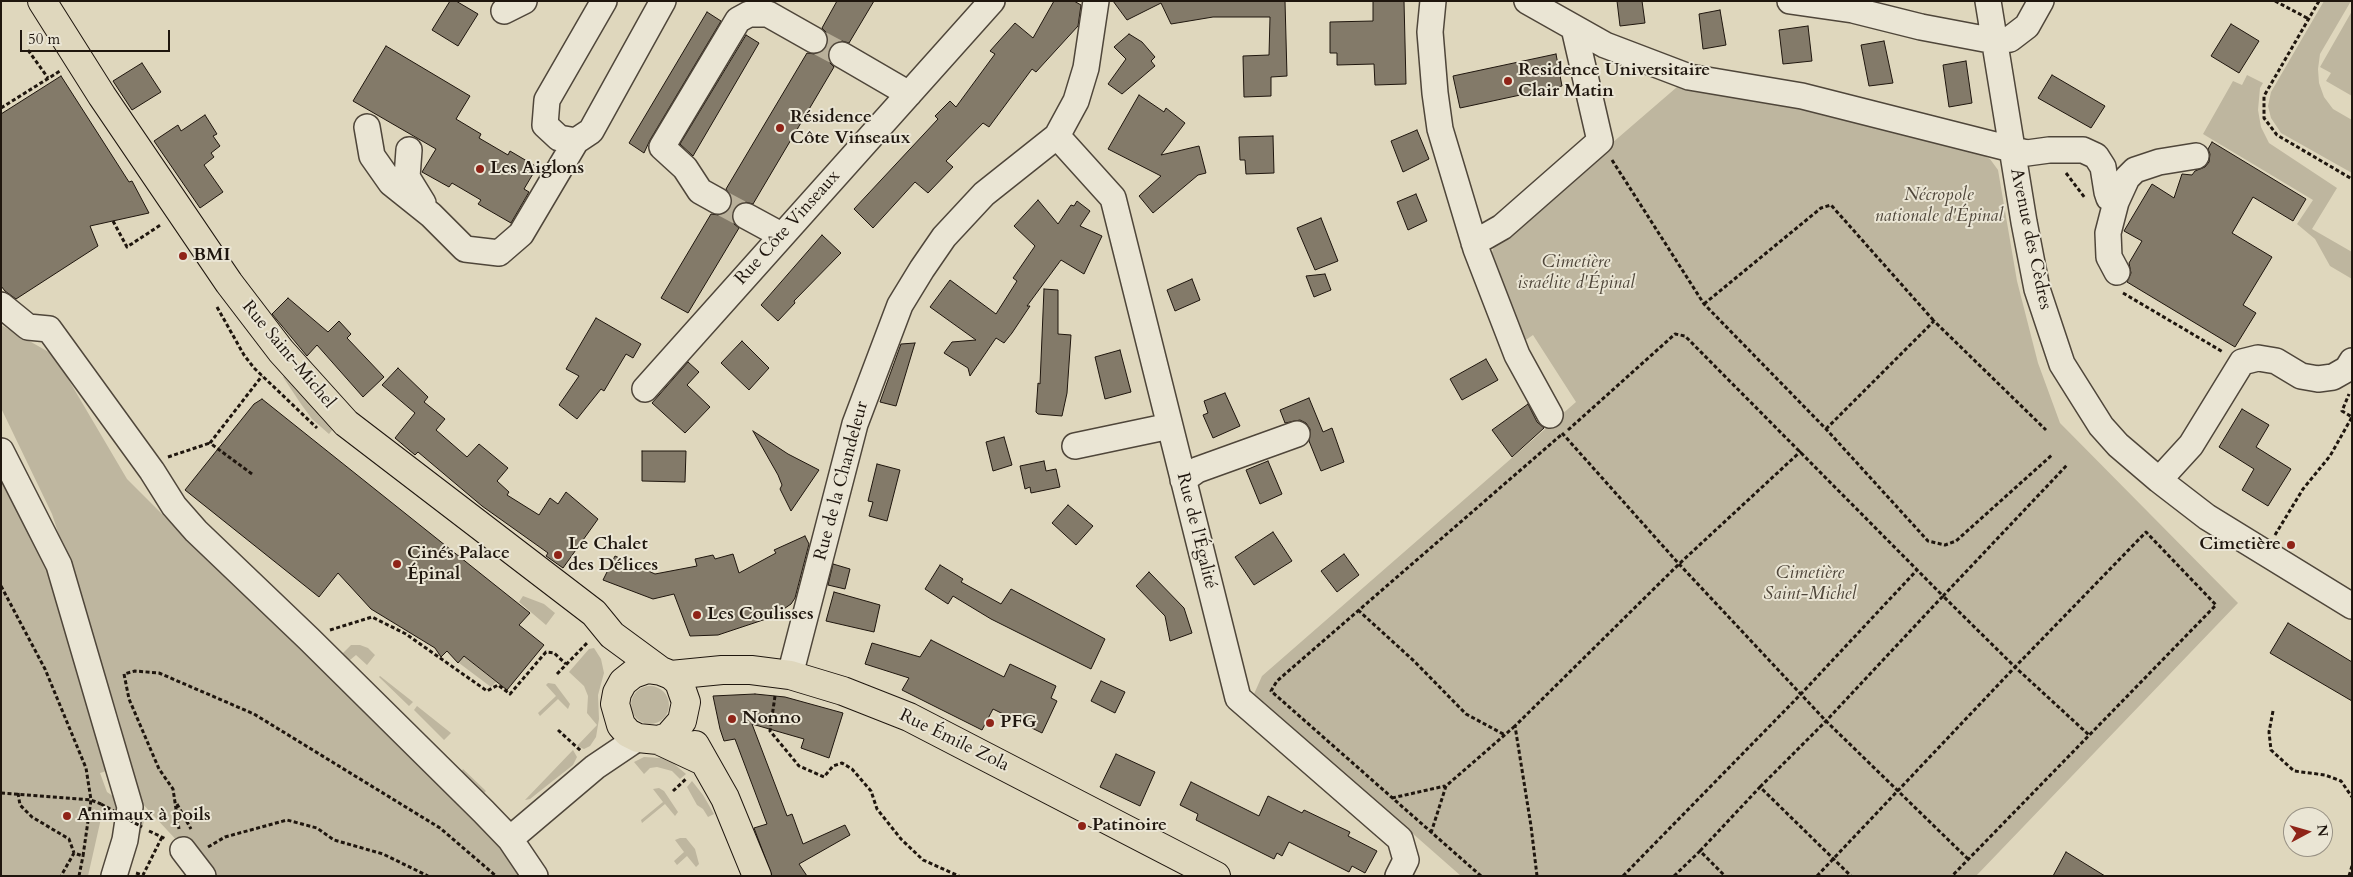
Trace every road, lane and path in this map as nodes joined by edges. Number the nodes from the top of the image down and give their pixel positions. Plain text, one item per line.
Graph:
1 (42, 1) edge
2 (604, 1) edge
3 (663, 1) edge
4 (992, 1) edge
5 (1096, 1) edge
6 (1433, 1) edge
7 (1527, 1) edge
8 (1790, 1) edge
9 (1988, 1) edge
10 (2041, 1) edge
11 (2275, 1) edge
12 (2319, 1) edge
13 (1841, 4) edge
14 (2309, 19) junction
15 (1574, 28) junction
16 (814, 40) tunnel mouth
17 (1995, 41) junction
18 (28, 50) dead end
19 (842, 55) tunnel mouth
20 (58, 71) dead end
21 (48, 78) junction
22 (909, 94) junction
23 (1, 108) edge
24 (367, 127) dead end
25 (1057, 136) junction
26 (1600, 141) junction
27 (576, 142) junction
28 (2012, 148) junction
29 (409, 150) dead end
30 (2196, 156) dead end
31 (2352, 179) edge
32 (718, 201) tunnel mouth
33 (2116, 202) junction
34 (428, 212) junction
35 (746, 216) tunnel mouth
36 (114, 221) dead end
37 (165, 222) dead end
38 (781, 235) junction
39 (1474, 243) junction
40 (2117, 272) dead end
41 (1704, 304) junction
42 (1, 305) edge
43 (1934, 321) junction
44 (2352, 361) edge
45 (262, 376) dead end
46 (2352, 386) edge
47 (645, 389) dead end
48 (1557, 424) junction
49 (1170, 426) junction
50 (1826, 429) junction
51 (2046, 430) dead end
52 (1297, 434) dead end
53 (210, 442) junction
54 (1076, 446) dead end
55 (1, 451) edge
56 (1801, 451) junction
57 (2053, 454) dead end
58 (150, 458) junction
59 (2066, 465) dead end
60 (252, 474) dead end
61 (1183, 480) junction
62 (2159, 480) junction
63 (2261, 551) junction
64 (1679, 564) junction
65 (1917, 570) junction
66 (1, 586) edge
67 (1943, 596) junction
68 (2352, 606) edge
69 (1358, 610) junction
70 (325, 631) dead end
71 (603, 638) junction
72 (566, 664) junction
73 (2015, 667) junction
74 (713, 672) junction
75 (666, 673) junction
76 (558, 674) dead end
77 (623, 682) junction
78 (783, 686) junction
79 (1801, 694) junction
80 (2273, 711) dead end
81 (684, 712) junction
82 (1826, 721) junction
83 (1515, 726) junction
84 (558, 730) dead end
85 (638, 733) junction
86 (1504, 735) junction
87 (2088, 735) junction
88 (590, 761) junction
89 (697, 768) junction
90 (1446, 786) junction
91 (1760, 787) junction
92 (1898, 790) junction
93 (673, 791) dead end
94 (1, 792) edge
95 (18, 793) junction
96 (2352, 797) edge
97 (1392, 798) junction
98 (91, 800) junction
99 (175, 800) junction
100 (138, 832) junction
101 (1431, 833) junction
102 (510, 839) junction
103 (185, 841) junction
104 (1700, 851) junction
105 (74, 853) junction
106 (83, 856) junction
107 (1834, 859) junction
108 (1968, 859) junction
109 (2352, 866) edge
110 (1402, 874) edge
111 (61, 876) edge
112 (79, 876) edge
113 (114, 876) edge
114 (203, 876) edge
115 (428, 876) edge
116 (496, 876) edge
117 (535, 876) edge
118 (756, 876) edge
119 (959, 876) edge
120 (1216, 876) edge
121 (1481, 876) edge
122 (1537, 876) edge
123 (1623, 876) edge
124 (1674, 876) edge
125 (1725, 876) edge
126 (1817, 876) edge
127 (1851, 876) edge
128 (1952, 876) edge
129 (2349, 876) edge

1 - 71 main road, Rue Saint-Michel
2 - 27 street
3 - 27 street
4 - 22 street, Rue Côte Vinseaux
5 - 25 street, Rue de la Chandeleur
6 - 39 street
7 - 15 street
8 - 13 street
9 - 17 street, Avenue des Cèdres
10 - 17 street
11 - 14 path
12 - 14 path
13 - 17 street
14 - 31 path
15 - 26 street
15 - 28 street
16 - 32 street
17 - 28 street, Avenue des Cèdres
18 - 21 path
19 - 22 street
20 - 21 path
21 - 23 path
22 - 38 street, Rue Côte Vinseaux
24 - 34 street
25 - 49 street, Rue de l'Égalité
25 - 78 street, Rue de la Chandeleur
26 - 39 street
26 - 41 path
27 - 34 street
28 - 33 street
28 - 62 street, Avenue des Cèdres
29 - 34 street
30 - 33 street
33 - 40 street
35 - 38 street
36 - 37 path
38 - 47 street, Rue Côte Vinseaux
39 - 48 street
41 - 43 path
41 - 50 path
42 - 58 street
43 - 50 path
43 - 51 path
44 - 62 street
45 - 53 path
46 - 63 path
48 - 56 path
48 - 64 path
48 - 69 path
49 - 54 street
49 - 61 street, Rue de l'Égalité
50 - 57 path
52 - 61 street
53 - 58 path
53 - 60 path
55 - 100 street
56 - 64 path
56 - 65 path
58 - 102 street
59 - 67 path
61 - 110 street, Rue de l'Égalité
62 - 63 street, Avenue des Cèdres
63 - 68 street, Avenue des Cèdres
64 - 79 path
64 - 83 path
65 - 67 path
65 - 79 path
66 - 98 path
67 - 73 path
67 - 82 path
69 - 86 path
69 - 97 path
70 - 72 path
71 - 72 path
71 - 75 main road, Rue Saint-Michel
71 - 77 main road, Rue Saint-Michel
72 - 76 path
73 - 87 path
73 - 87 path
73 - 92 path
74 - 75 main road, Rue Émile Zola
74 - 78 main road, Rue Émile Zola
74 - 81 main road
75 - 77 main road
75 - 81 main road
77 - 85 main road
78 - 119 path
78 - 120 main road, Rue Émile Zola
79 - 82 path
79 - 123 path
80 - 96 path
81 - 85 main road
81 - 89 main road
82 - 91 path
82 - 92 path
83 - 86 path
83 - 122 path
84 - 88 path
85 - 88 street
85 - 89 main road
86 - 90 path
87 - 108 path
88 - 102 street
89 - 93 path
89 - 118 main road
90 - 97 path
90 - 101 path
91 - 104 path
91 - 107 path
92 - 107 path
92 - 108 path
94 - 95 path
95 - 98 path
95 - 105 path
97 - 101 path
98 - 100 path, bridge
98 - 106 path
99 - 103 path
99 - 103 path
99 - 116 path
100 - 103 path
100 - 113 street
101 - 121 path
102 - 117 street
103 - 114 street
103 - 115 path
104 - 124 path
104 - 125 path
105 - 106 path
105 - 111 path
106 - 112 path
107 - 126 path
107 - 127 path
108 - 128 path
109 - 129 path

